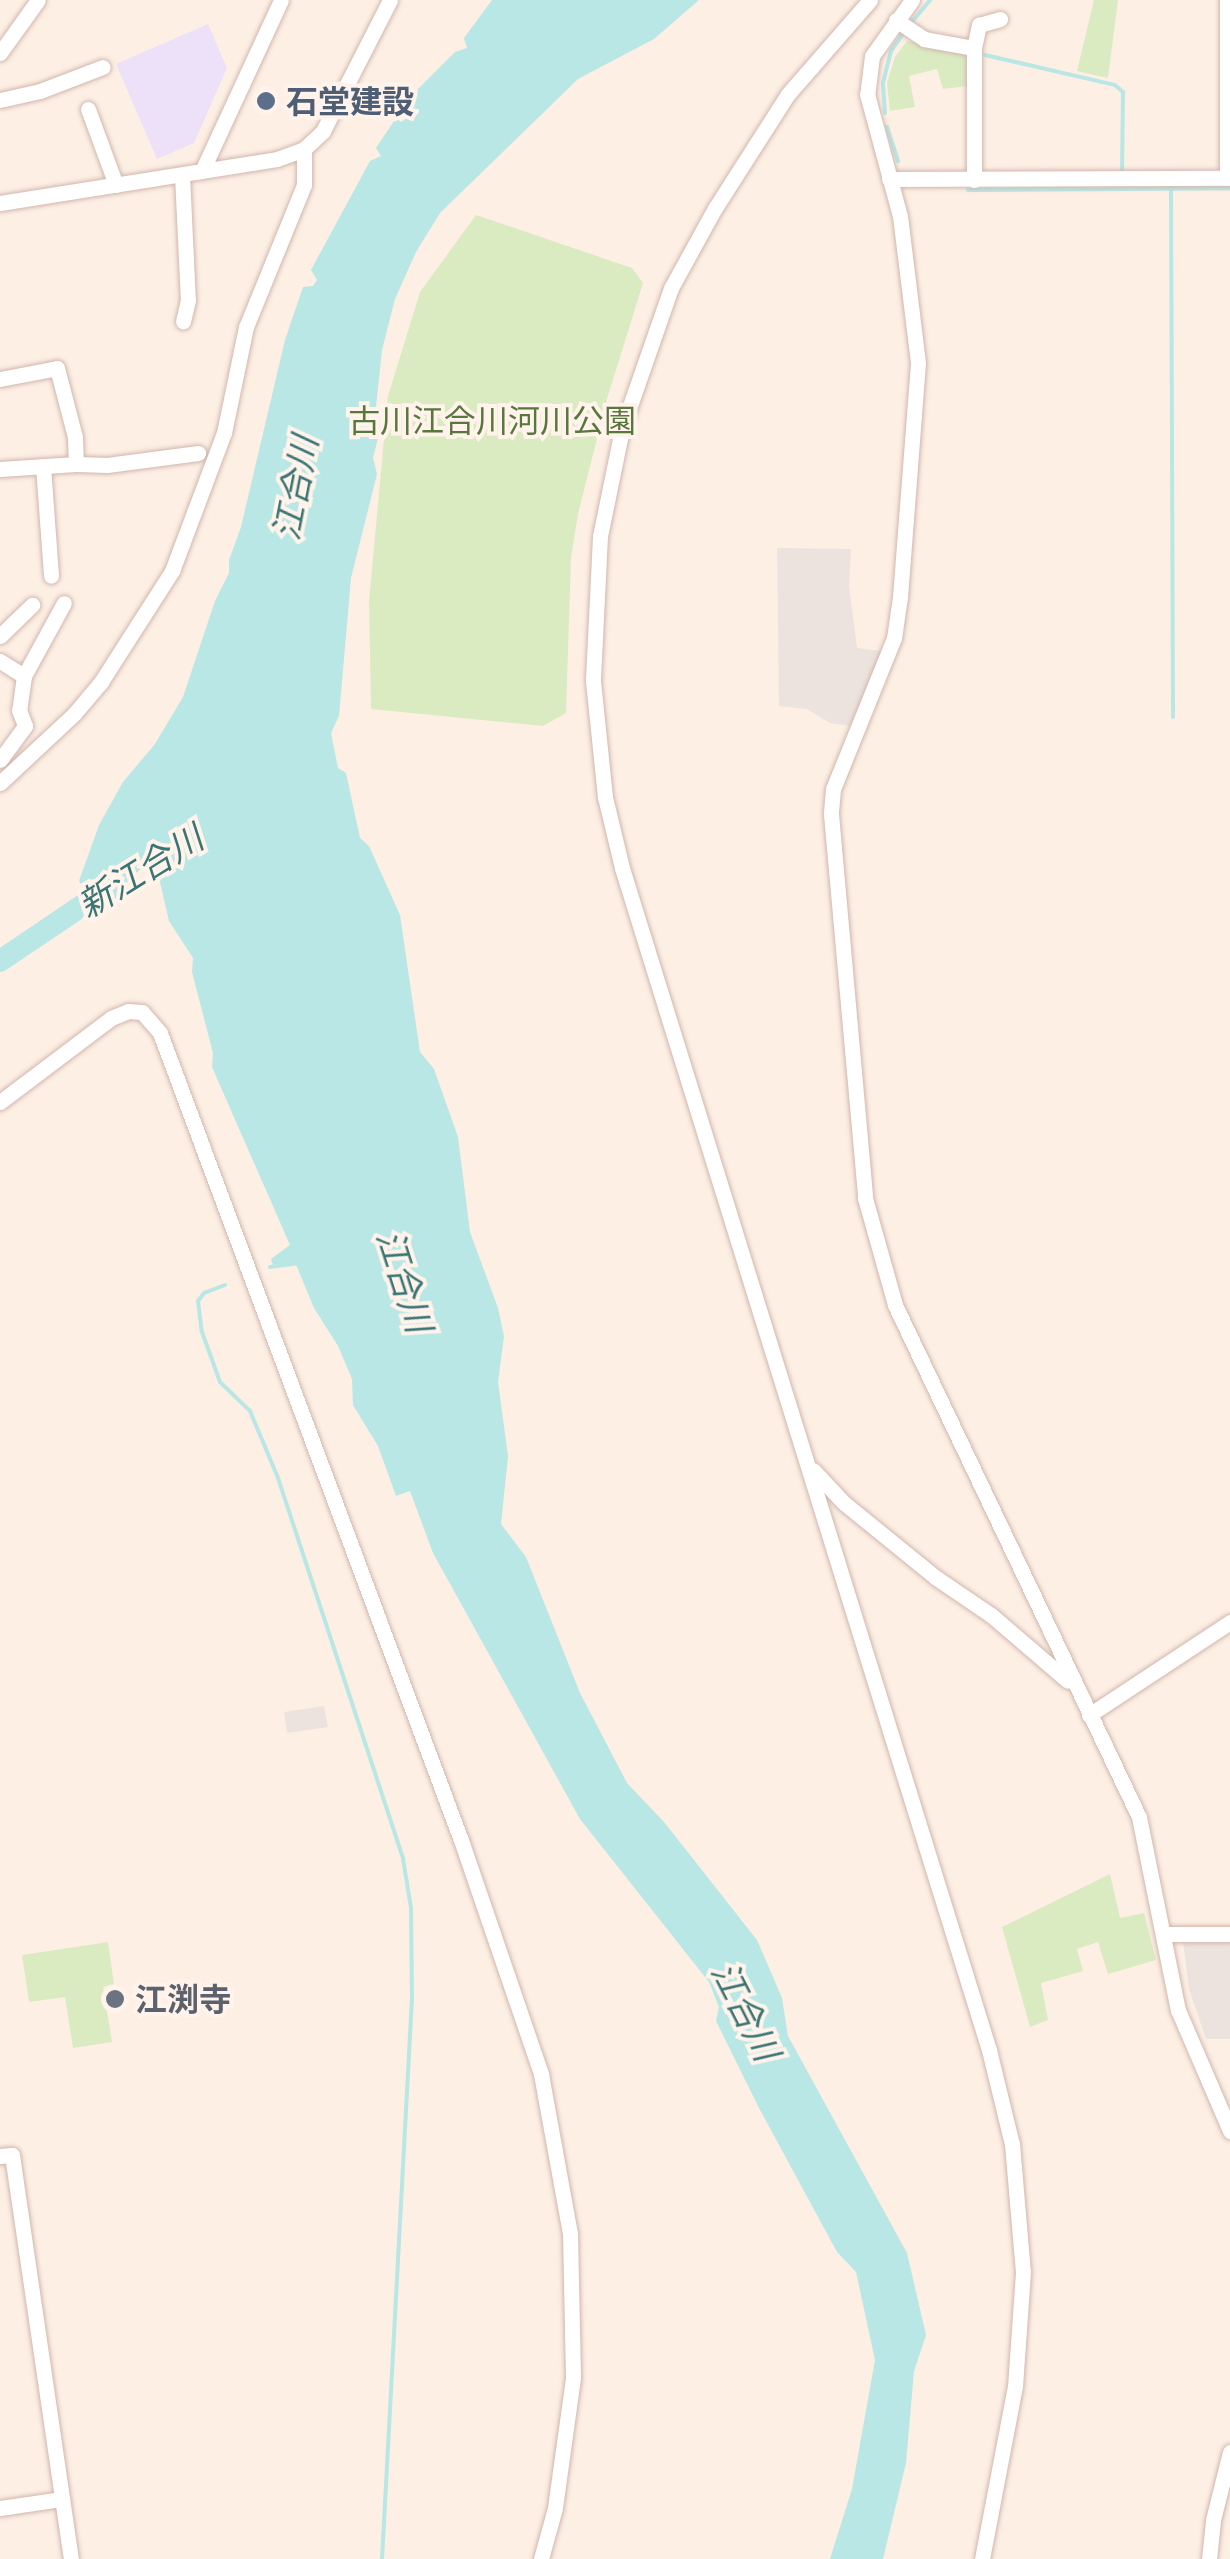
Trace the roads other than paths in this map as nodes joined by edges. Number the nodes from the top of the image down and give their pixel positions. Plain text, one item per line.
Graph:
1 (38, 0) edge
2 (280, 0) edge
3 (390, 0) edge
4 (870, 0) edge
5 (912, 0) edge
6 (1227, 0) edge
7 (1000, 19) dead end
8 (902, 26) junction
9 (974, 48) junction
10 (0, 52) edge
11 (104, 67) dead end
12 (0, 100) edge
13 (88, 109) dead end
14 (304, 148) junction
15 (202, 172) junction
16 (182, 174) junction
17 (1228, 178) edge
18 (889, 179) junction
19 (974, 180) junction
20 (116, 185) junction
21 (0, 203) edge
22 (183, 321) dead end
23 (0, 380) edge
24 (198, 454) dead end
25 (76, 464) junction
26 (43, 466) junction
27 (0, 468) edge
28 (50, 576) dead end
29 (64, 603) dead end
30 (32, 604) dead end
31 (0, 636) edge
32 (0, 661) edge
33 (24, 676) junction
34 (0, 760) edge
35 (0, 783) edge
36 (0, 1102) edge
37 (810, 1468) junction
38 (1230, 1622) edge
39 (1075, 1687) junction
40 (1089, 1714) junction
41 (1164, 1934) junction
42 (1230, 1934) edge
43 (1230, 2131) edge
44 (0, 2156) edge
45 (1230, 2452) edge
46 (62, 2499) junction
47 (0, 2508) edge
48 (71, 2559) edge
49 (541, 2559) edge
50 (982, 2559) edge
51 (1209, 2559) edge

1 - 10 street
2 - 15 street
3 - 14 street
4 - 37 street
5 - 8 street
6 - 17 street
7 - 9 street
8 - 9 street
8 - 18 street
9 - 19 street
11 - 12 street
13 - 20 street
14 - 15 street
14 - 35 street
15 - 16 street
16 - 20 street
16 - 22 street
17 - 19 street
18 - 19 street
18 - 39 street
20 - 21 street
23 - 25 street
24 - 25 street
25 - 26 street
26 - 27 street
26 - 28 street
29 - 33 street
30 - 31 street
32 - 33 street
33 - 34 street
36 - 49 street
37 - 39 street
37 - 50 street
38 - 40 street
39 - 40 street
40 - 41 street
41 - 42 street
41 - 43 street
44 - 46 street
45 - 51 street
46 - 47 street
46 - 48 street

